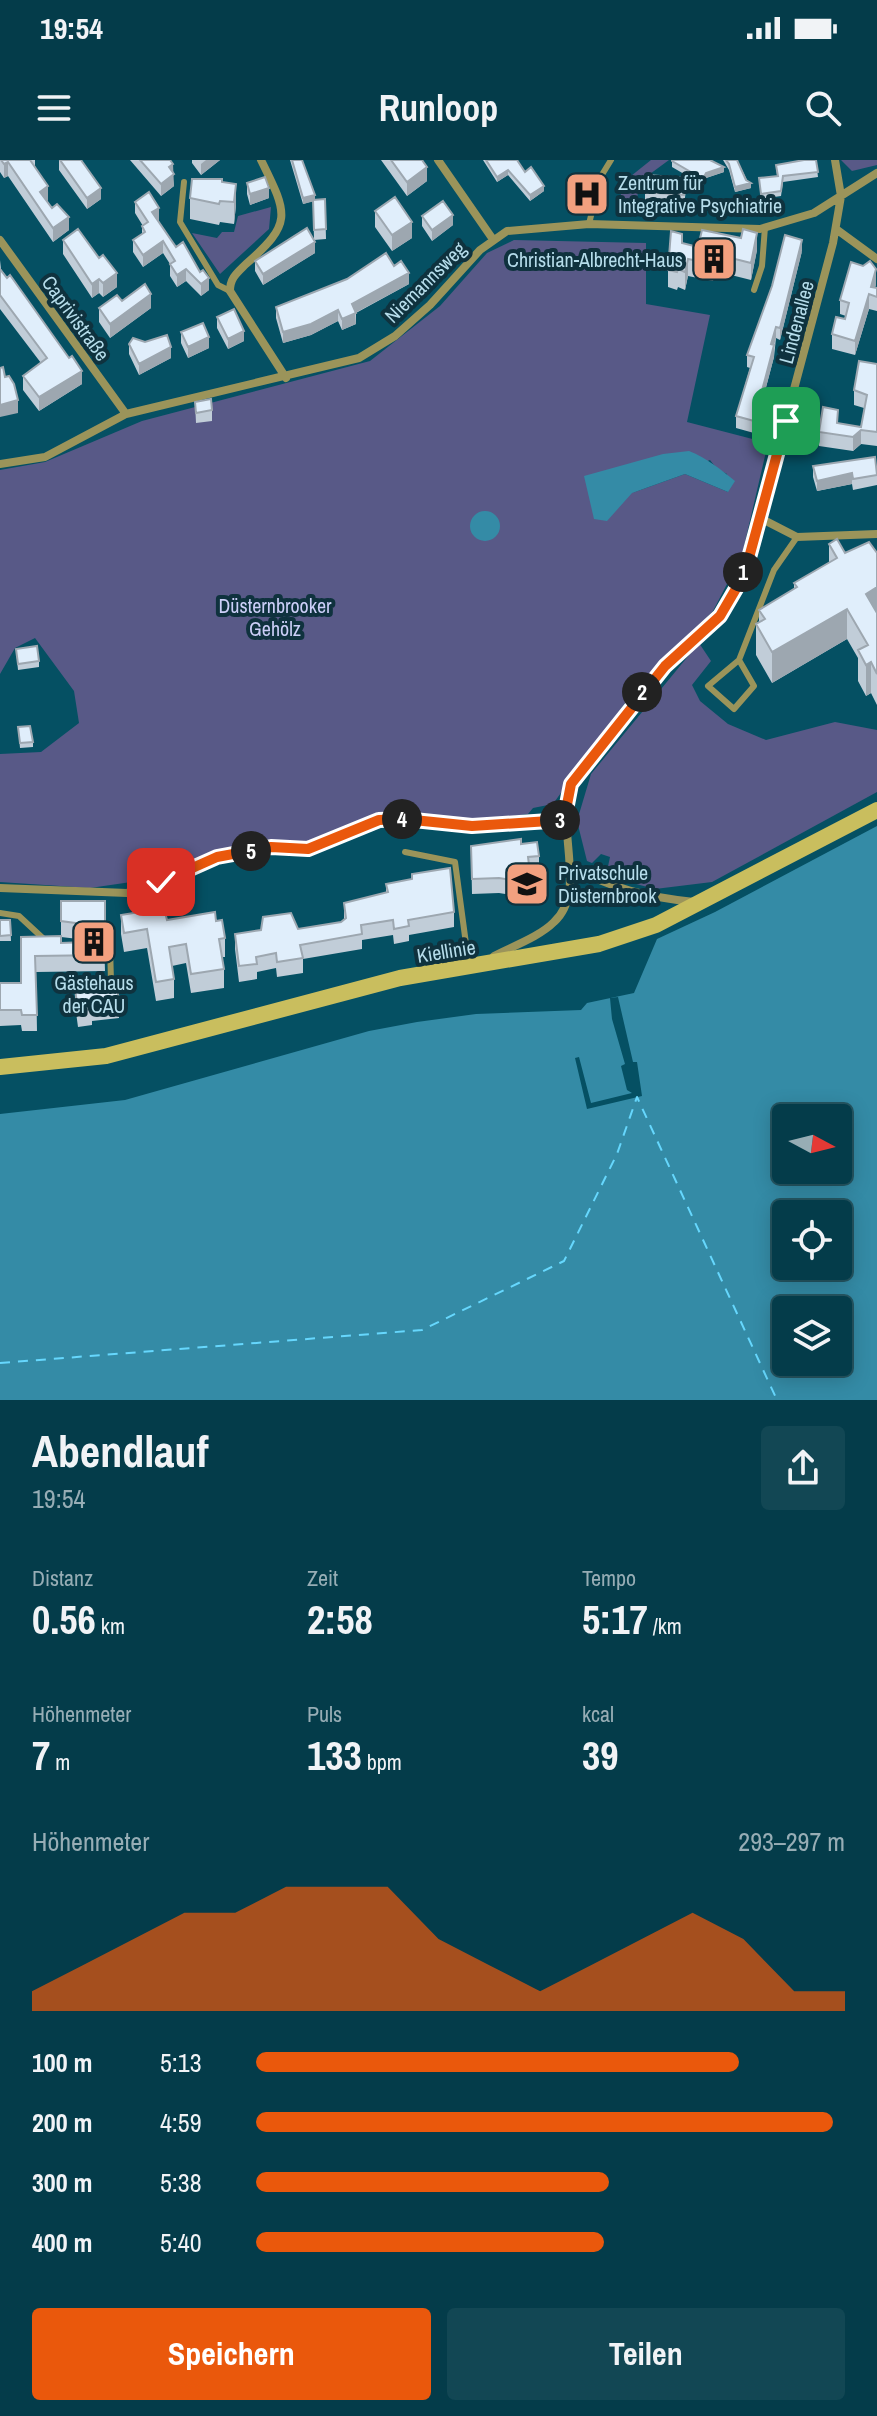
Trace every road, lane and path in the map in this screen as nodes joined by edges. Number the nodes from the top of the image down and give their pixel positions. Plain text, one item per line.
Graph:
1 (261, 160) edge
2 (438, 160) edge
3 (611, 160) edge
4 (835, 160) edge
5 (877, 173) edge
6 (184, 182) dead end
7 (841, 196) junction
8 (589, 224) junction
9 (765, 227) junction
10 (836, 229) junction
11 (492, 238) junction
12 (0, 240) edge
13 (877, 259) edge
14 (754, 290) dead end
15 (230, 291) junction
16 (286, 378) junction
17 (126, 414) junction
18 (0, 464) edge
19 (760, 518) junction
20 (877, 534) edge
21 (797, 537) junction
22 (739, 660) junction
23 (877, 810) edge
24 (564, 820) junction
25 (405, 852) dead end
26 (570, 865) junction
27 (0, 888) edge
28 (702, 903) junction
29 (0, 913) edge
30 (57, 943) edge
31 (103, 944) edge
32 (473, 967) junction
33 (111, 982) edge
34 (0, 1067) edge

1 - 15 street
2 - 11 street
3 - 8 lane
4 - 7 street, Lindenallee
5 - 7 street, Niemannsweg
6 - 15 lane
7 - 9 street, Niemannsweg
7 - 10 street, Lindenallee
8 - 9 street, Niemannsweg
8 - 11 street, Niemannsweg
9 - 14 lane
10 - 13 street
10 - 19 street, Lindenallee
11 - 16 street, Niemannsweg
12 - 17 street, Caprivistraße
15 - 16 street
16 - 17 street, Niemannsweg
17 - 18 street, Niemannsweg
19 - 21 street
19 - 24 street, Lindenallee
20 - 21 street
21 - 22 lane
22 - 22 lane
23 - 28 street, Kiellinie
24 - 26 street, Lindenallee
24 - 27 street
25 - 32 lane
26 - 28 street
26 - 32 street, Lindenallee
28 - 32 street, Kiellinie
29 - 30 lane
31 - 33 lane
32 - 34 street, Kiellinie

